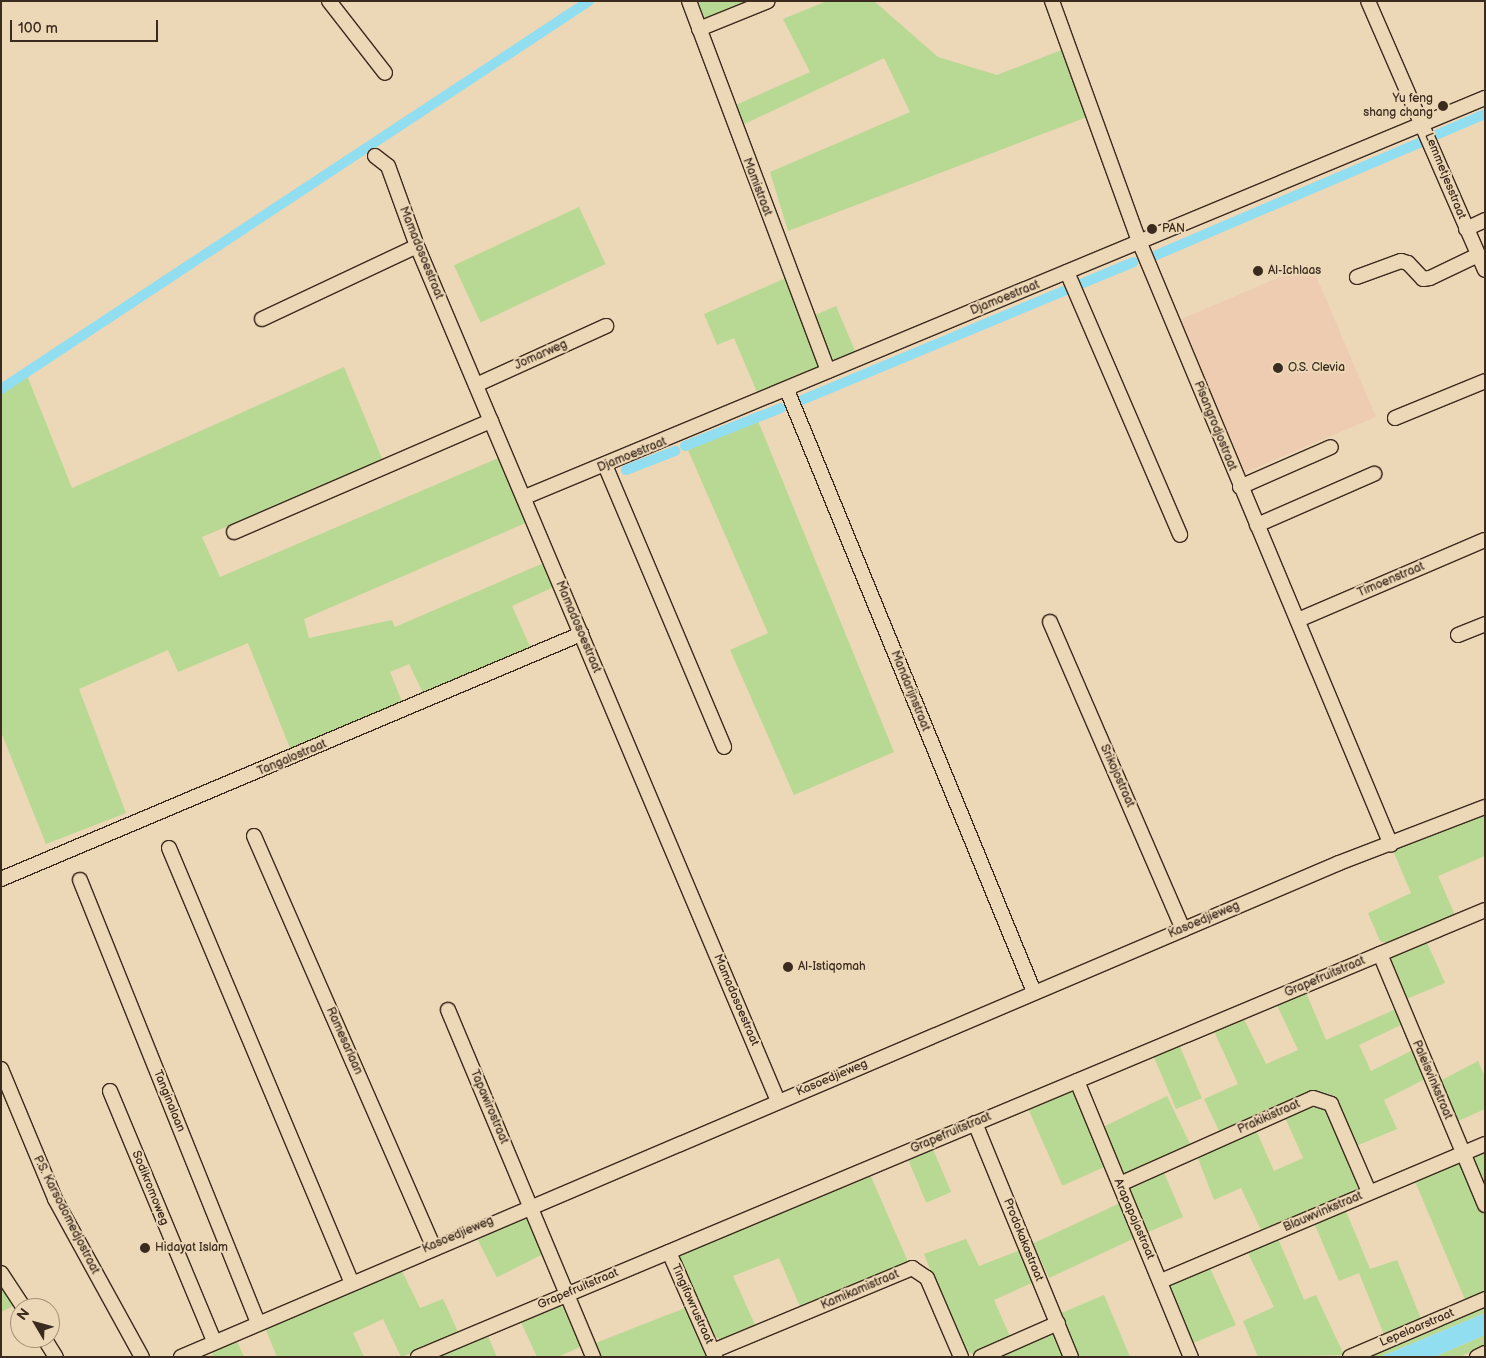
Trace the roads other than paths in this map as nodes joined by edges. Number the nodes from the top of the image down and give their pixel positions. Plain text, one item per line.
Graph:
1 (329, 1) edge
2 (688, 1) edge
3 (768, 1) edge
4 (1052, 1) edge
5 (1368, 1) edge
6 (699, 29) junction
7 (385, 73) dead end
8 (1485, 98) edge
9 (1424, 124) junction
10 (375, 156) dead end
11 (1485, 220) edge
12 (1466, 229) junction
13 (1139, 241) junction
14 (417, 246) junction
15 (1478, 255) junction
16 (1485, 270) edge
17 (1069, 276) junction
18 (1357, 278) dead end
19 (262, 320) dead end
20 (606, 326) dead end
21 (828, 371) junction
22 (1485, 381) edge
23 (476, 385) junction
24 (787, 390) junction
25 (1394, 418) dead end
26 (491, 421) junction
27 (1331, 447) dead end
28 (605, 465) junction
29 (1374, 474) dead end
30 (1240, 486) junction
31 (525, 497) junction
32 (1257, 525) junction
33 (234, 532) dead end
34 (1180, 535) dead end
35 (1485, 540) edge
36 (1298, 620) junction
37 (1050, 622) dead end
38 (1485, 624) edge
39 (581, 634) junction
40 (1458, 635) dead end
41 (724, 747) dead end
42 (1485, 807) edge
43 (254, 836) dead end
44 (1391, 845) junction
45 (169, 848) dead end
46 (1, 879) edge
47 (80, 880) dead end
48 (1485, 910) edge
49 (1183, 929) junction
50 (1380, 954) junction
51 (1034, 992) junction
52 (448, 1010) dead end
53 (1, 1069) edge
54 (1078, 1081) junction
55 (110, 1091) dead end
56 (778, 1101) junction
57 (975, 1123) junction
58 (1485, 1144) edge
59 (1463, 1154) junction
60 (1120, 1184) junction
61 (1370, 1192) junction
62 (531, 1204) junction
63 (1485, 1205) edge
64 (434, 1246) junction
65 (669, 1252) junction
66 (1, 1273) edge
67 (1161, 1281) junction
68 (350, 1282) junction
69 (567, 1293) junction
70 (17, 1298) edge
71 (1485, 1299) edge
72 (258, 1322) junction
73 (1058, 1323) junction
74 (207, 1348) edge
75 (1485, 1353) edge
76 (714, 1354) edge
77 (142, 1357) edge
78 (181, 1357) edge
79 (418, 1357) edge
80 (593, 1357) edge
81 (961, 1357) edge
82 (980, 1357) edge
83 (1072, 1357) edge
84 (1191, 1357) edge
85 (1350, 1357) edge
86 (1477, 1357) edge

1 - 7 street
2 - 6 street, Mamistraat
3 - 6 street
4 - 13 street, Pisangrodjostraat
5 - 9 street, Lemmetjesstraat
6 - 21 street, Mamistraat
8 - 9 street, Djamoestraat
9 - 12 street, Lemmetjesstraat
9 - 13 street, Djamoestraat
10 - 14 street, Mamadosoestraat
11 - 12 street
12 - 15 street, Lemmetjesstraat
13 - 17 street, Djamoestraat
13 - 30 street, Pisangrodjostraat
14 - 19 street
14 - 23 street, Mamadosoestraat
15 - 16 street, Lemmetjesstraat
15 - 18 street
17 - 21 street, Djamoestraat
17 - 34 street
20 - 23 street, Jomarweg
21 - 24 street, Djamoestraat
22 - 25 street
23 - 26 street, Mamadosoestraat
24 - 28 street, Djamoestraat
24 - 51 street, Mandarijnstraat
26 - 31 street, Mamadosoestraat
26 - 33 street
27 - 30 street
28 - 31 street, Djamoestraat
28 - 41 street
29 - 32 street
30 - 32 street, Pisangrodjostraat
31 - 39 street, Mamadosoestraat
32 - 36 street, Pisangrodjostraat
35 - 36 street, Timoenstraat
36 - 44 street, Pisangrodjostraat
37 - 49 street, Srikojostraat
38 - 40 street
39 - 46 street, Tangalostraat
39 - 56 street, Mamadosoestraat
42 - 44 street, Kasoedjieweg
43 - 64 street, Ramesarlaan
44 - 49 street, Kasoedjieweg
45 - 68 street
47 - 72 street, Tanginalaan
48 - 50 street, Grapefruitstraat
49 - 51 street, Kasoedjieweg
50 - 54 street, Grapefruitstraat
50 - 59 street, Paleisvinkstraat
51 - 56 street, Kasoedjieweg
52 - 62 street, Tapawirostraat
53 - 77 street, P.S. Karsodomedjostraat
54 - 57 street, Grapefruitstraat
54 - 60 street, Arapapajastraat
55 - 74 street, Sodikromoweg
56 - 62 street, Kasoedjieweg
57 - 65 street, Grapefruitstraat
57 - 73 street, Prodokakastraat
58 - 59 street, Blauwvinkstraat
59 - 61 street, Blauwvinkstraat
59 - 63 street, Paleisvinkstraat
60 - 61 street, Prakikistraat
60 - 67 street, Arapapajastraat
61 - 67 street, Blauwvinkstraat
62 - 64 street, Kasoedjieweg
62 - 69 street, Tapawirostraat
64 - 68 street, Kasoedjieweg
65 - 69 street, Grapefruitstraat
65 - 76 street, Tingifowrustraat
66 - 70 street
67 - 84 street, Arapapajastraat
68 - 72 street, Kasoedjieweg
69 - 79 street, Grapefruitstraat
69 - 80 street, Tapawirostraat
71 - 85 street, Lepelaarstraat
72 - 74 street, Kasoedjieweg
73 - 82 street
73 - 83 street, Prodokakastraat
74 - 78 street, Kasoedjieweg
75 - 86 street
76 - 81 street, Kamikamistraat

